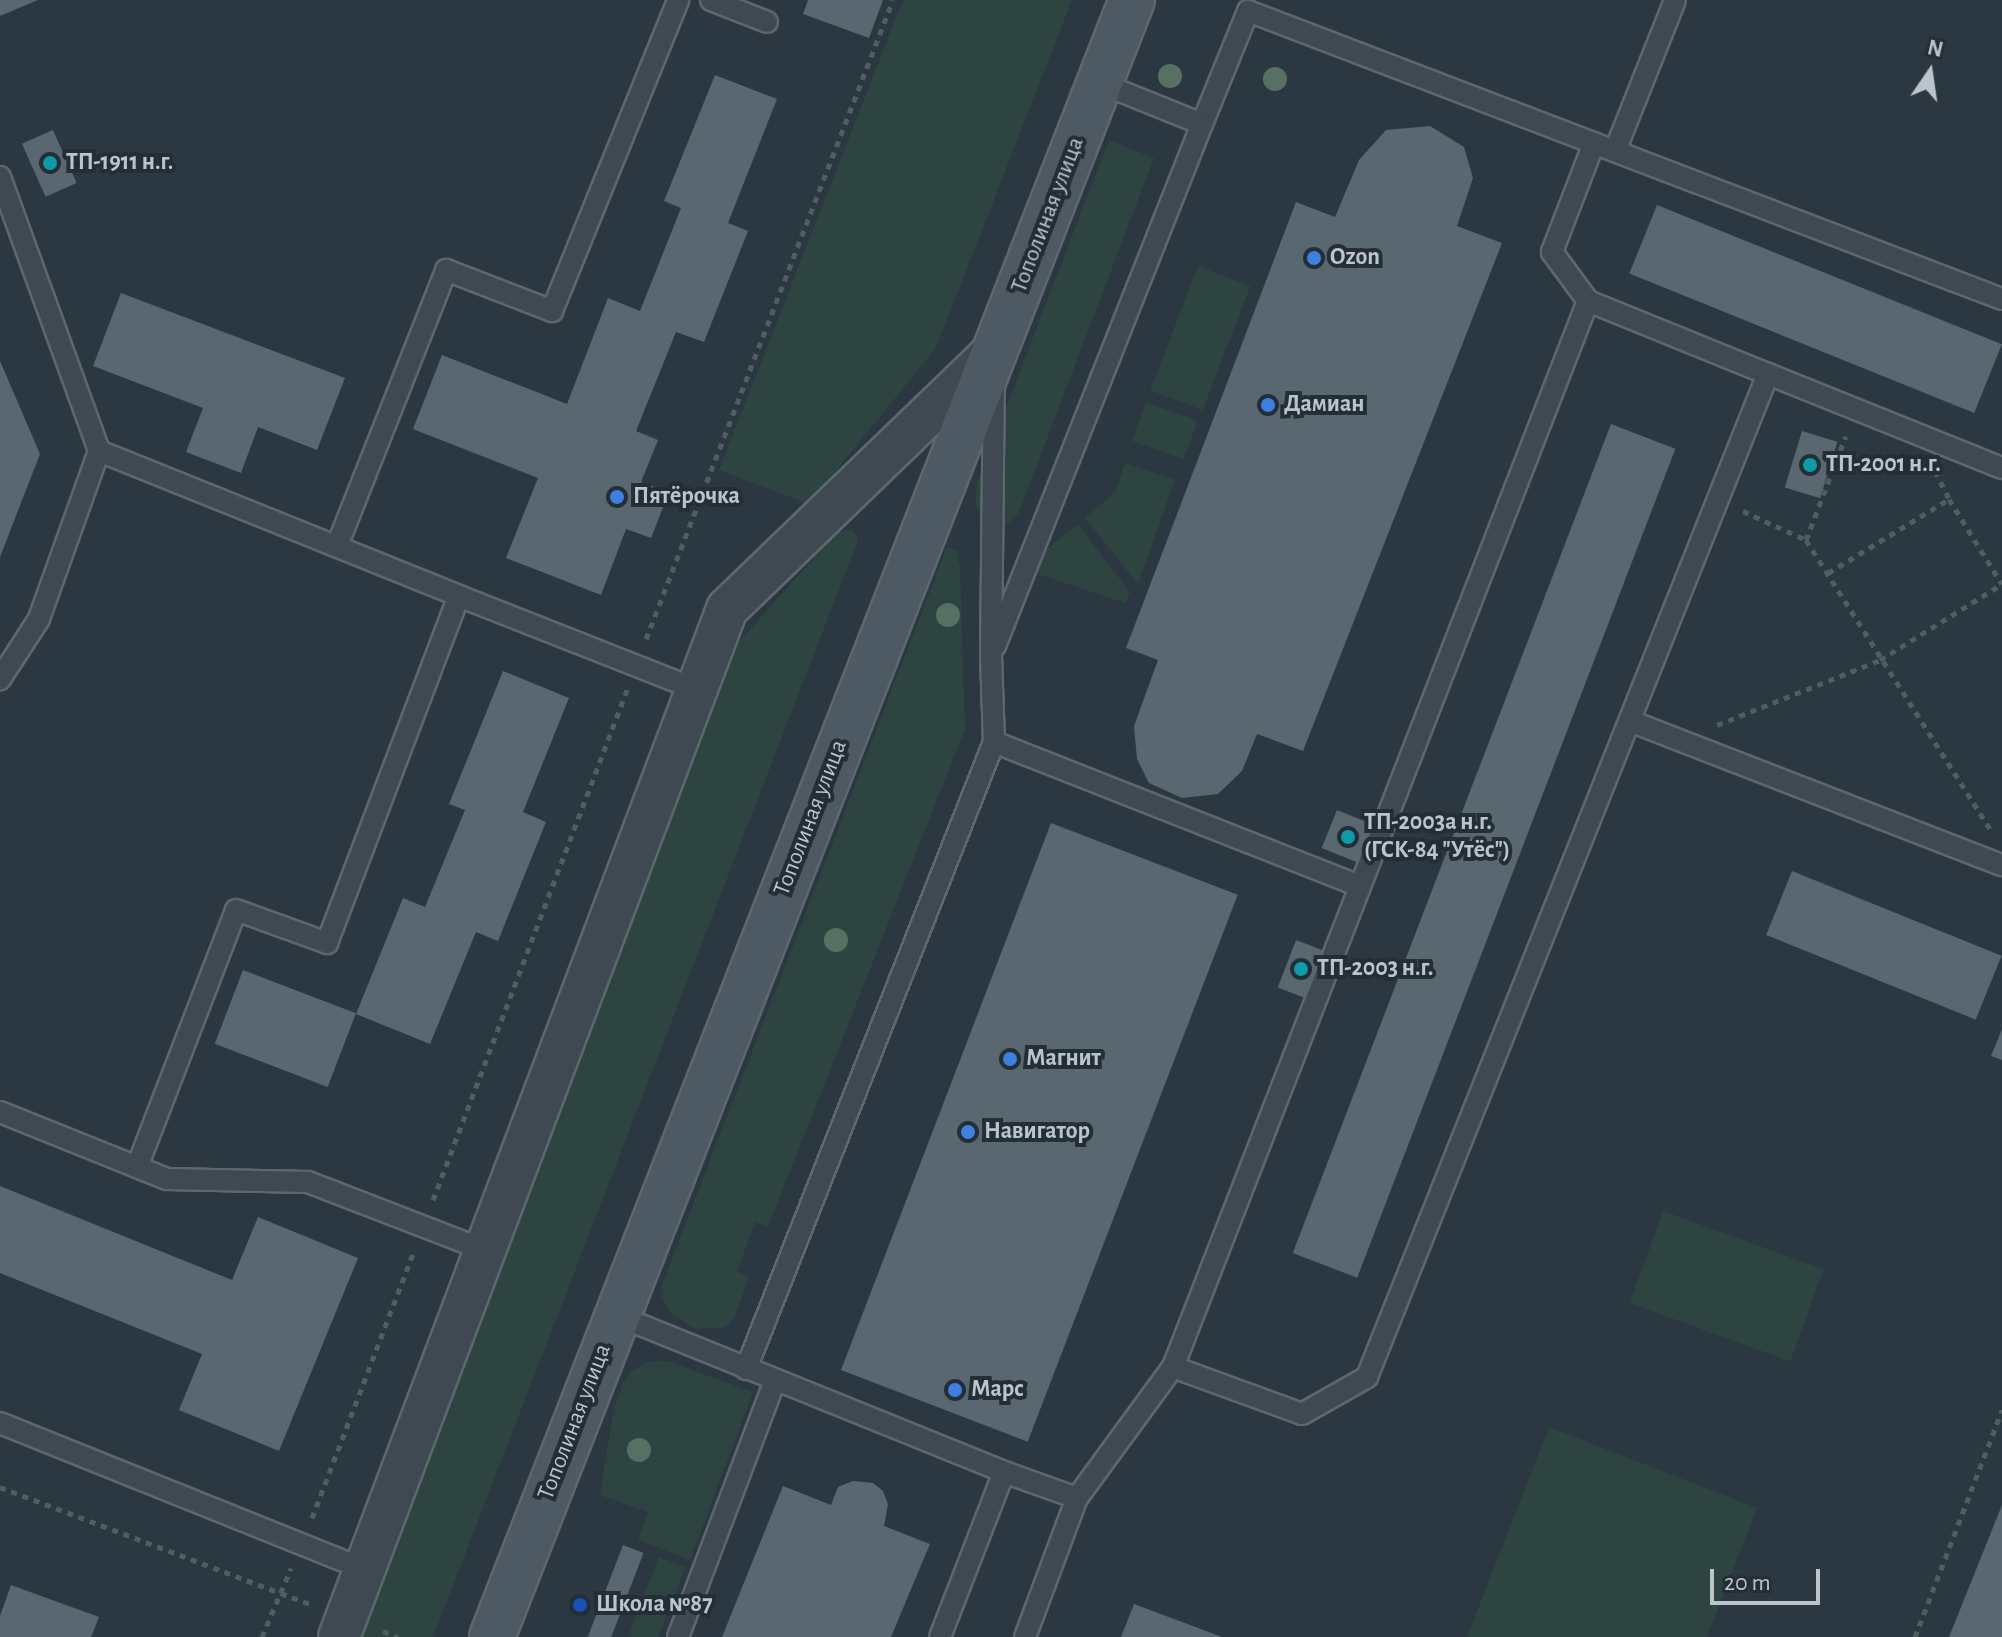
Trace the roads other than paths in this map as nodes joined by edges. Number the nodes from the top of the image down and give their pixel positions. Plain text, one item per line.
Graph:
1 (678, 0) edge
2 (711, 0) edge
3 (1132, 0) edge
4 (1675, 0) edge
5 (767, 22) dead end
6 (1100, 83) junction
7 (1202, 124) junction
8 (1594, 143) junction
9 (1615, 151) junction
10 (2, 184) edge
11 (2002, 299) edge
12 (1588, 301) junction
13 (994, 351) junction
14 (1768, 374) junction
15 (99, 451) junction
16 (2002, 468) edge
17 (337, 546) junction
18 (459, 596) junction
19 (991, 657) junction
20 (0, 679) edge
21 (695, 689) junction
22 (1630, 721) junction
23 (994, 742) junction
24 (2002, 865) edge
25 (1360, 886) junction
26 (0, 1112) edge
27 (137, 1167) junction
28 (487, 1251) junction
29 (616, 1315) junction
30 (1173, 1367) junction
31 (746, 1369) junction
32 (775, 1380) junction
33 (0, 1423) edge
34 (1004, 1472) junction
35 (1077, 1498) junction
36 (365, 1570) junction
37 (343, 1627) edge
38 (492, 1637) edge
39 (678, 1637) edge
40 (940, 1637) edge
41 (1025, 1637) edge

1 - 17 lane
2 - 5 lane
3 - 6 main road, Тополиная улица
4 - 9 lane
6 - 7 lane
6 - 13 main road, Тополиная улица
7 - 8 lane
7 - 19 lane
8 - 9 lane
8 - 12 lane
9 - 11 lane
10 - 15 lane
12 - 14 lane
12 - 25 lane
13 - 19 lane
13 - 21 street
13 - 29 main road, Тополиная улица
14 - 16 lane
14 - 22 lane
15 - 17 lane
15 - 20 lane
17 - 18 lane
18 - 21 lane
18 - 27 lane
19 - 23 lane
21 - 28 street
22 - 24 lane
22 - 30 lane
23 - 25 lane
23 - 31 lane
25 - 30 lane
26 - 27 lane
27 - 28 lane
28 - 36 street
29 - 31 lane
29 - 38 main road, Тополиная улица
30 - 35 lane
31 - 32 lane
32 - 34 lane
32 - 39 lane
33 - 36 lane
34 - 35 lane
34 - 40 lane
35 - 41 lane
36 - 37 street

